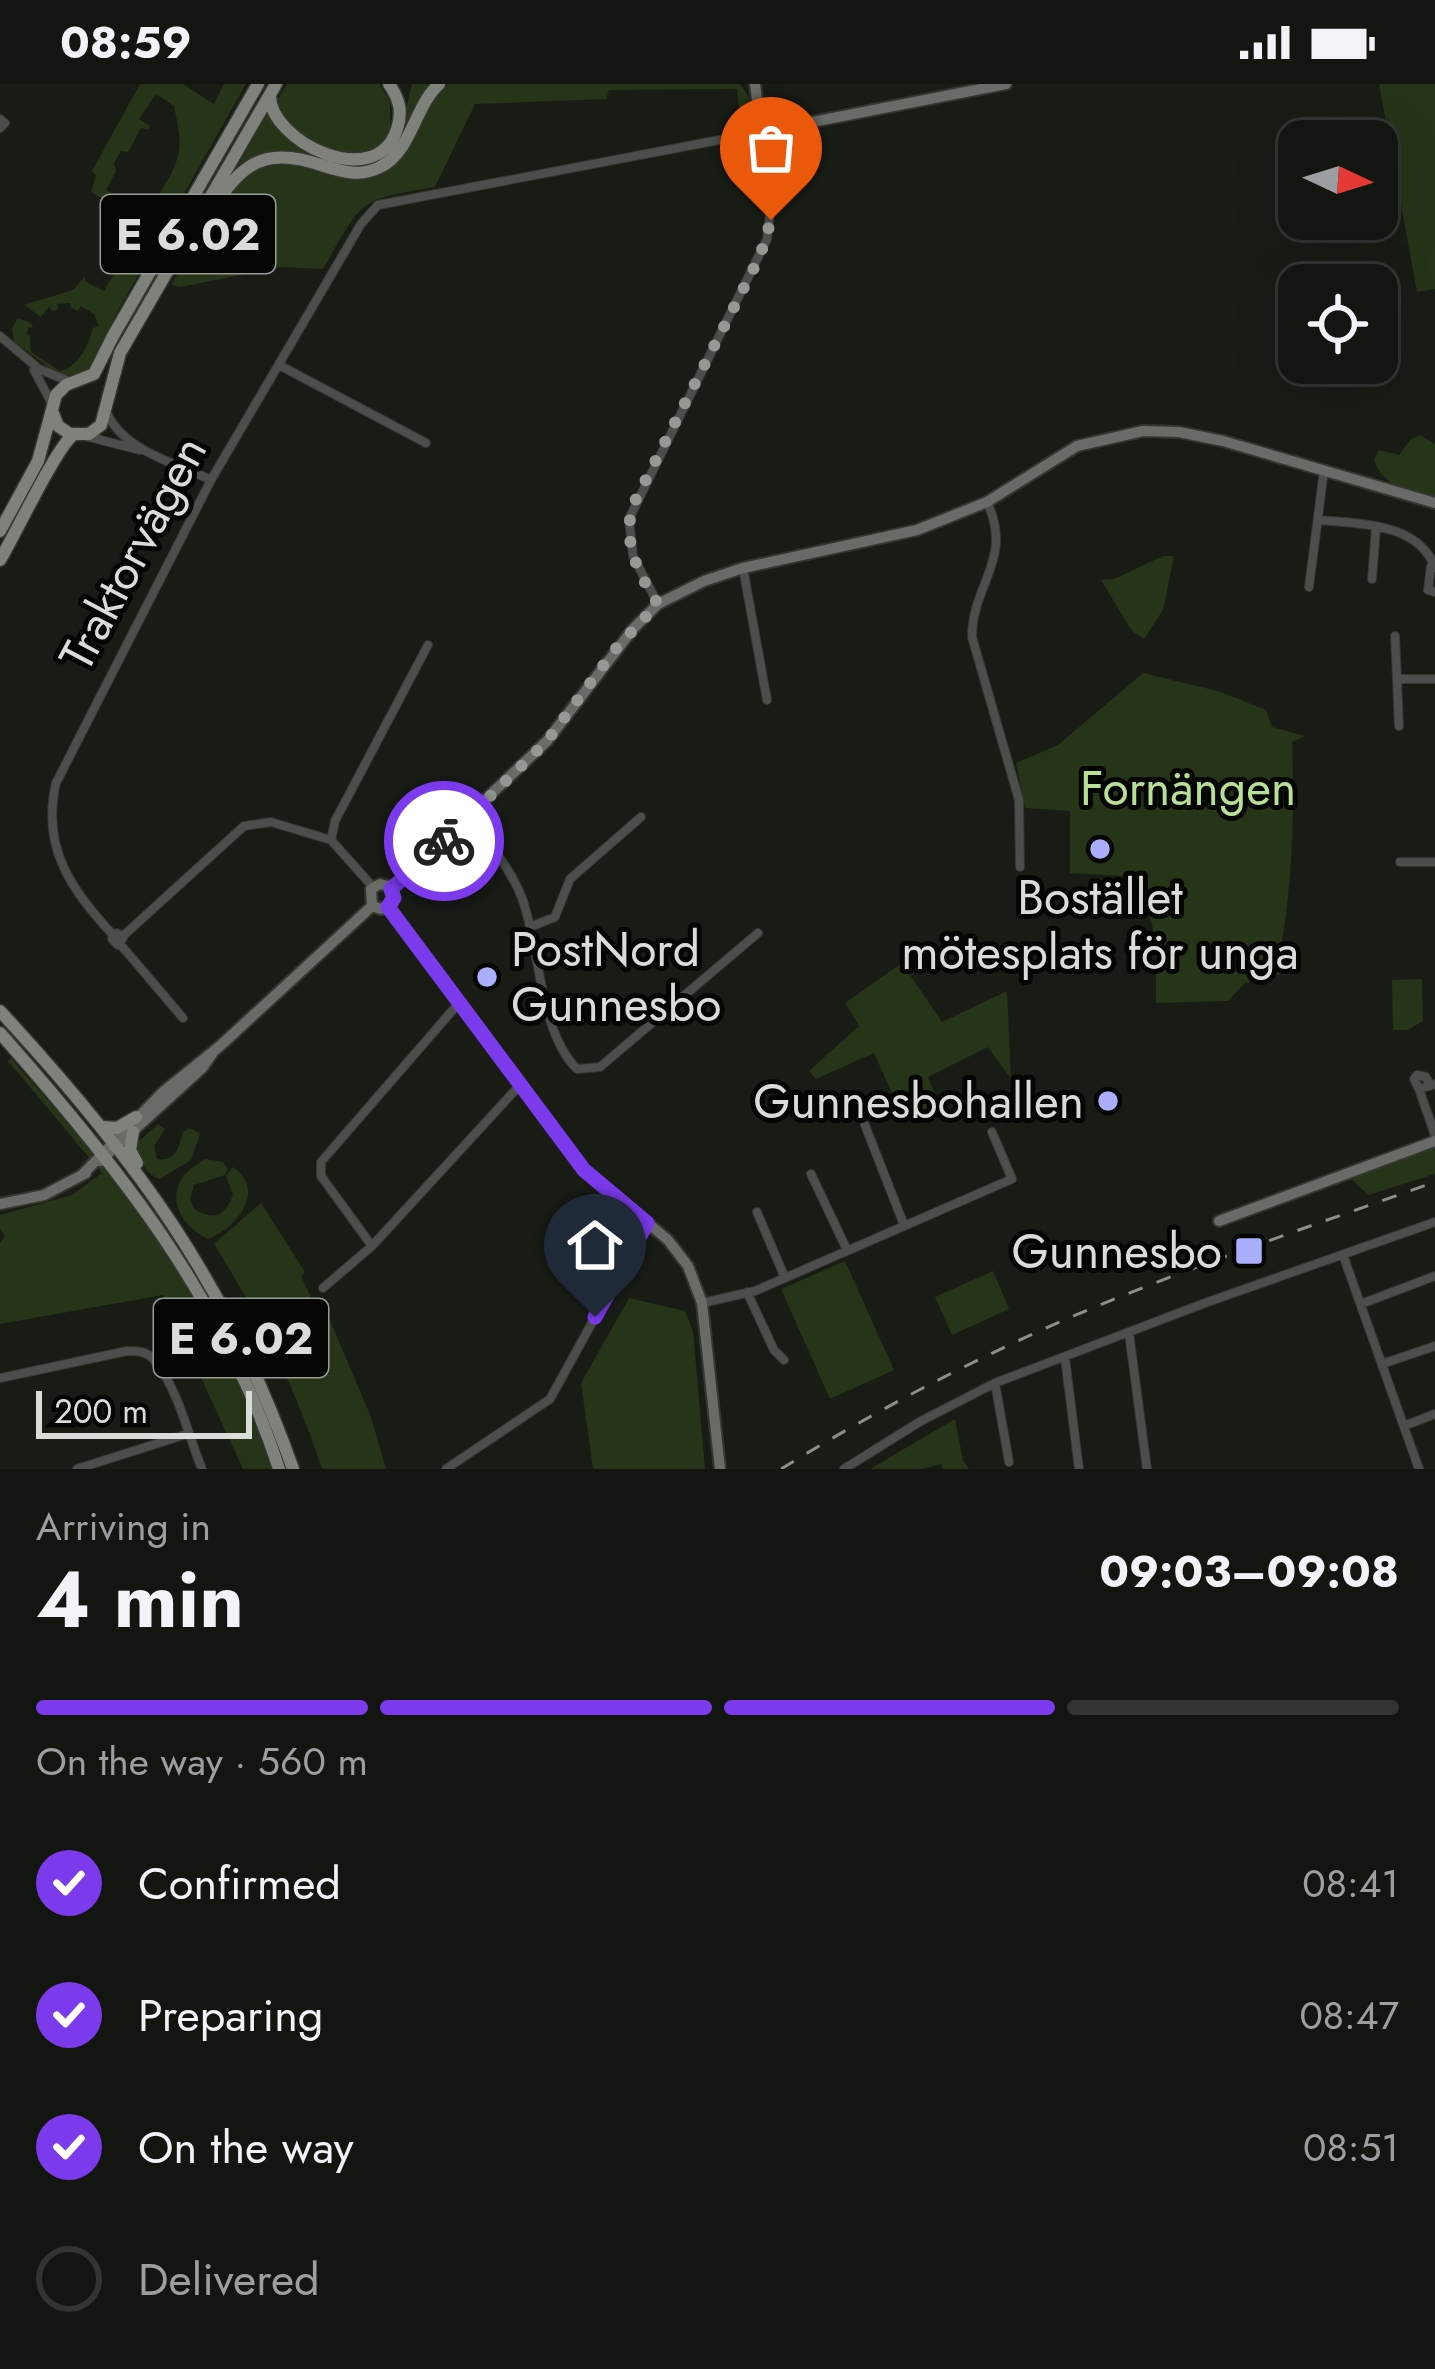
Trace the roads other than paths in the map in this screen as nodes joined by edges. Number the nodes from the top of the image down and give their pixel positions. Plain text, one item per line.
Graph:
1 (258, 84) edge
2 (389, 84) edge
3 (407, 84) edge
4 (440, 84) edge
5 (755, 84) edge
6 (1006, 84) edge
7 (273, 89) edge
8 (401, 112) junction
9 (760, 132) junction
10 (142, 314) junction
11 (0, 335) edge
12 (26, 359) junction
13 (279, 365) junction
14 (76, 382) junction
15 (52, 407) junction
16 (106, 408) junction
17 (76, 435) junction
18 (426, 443) dead end
19 (159, 456) junction
20 (1324, 470) junction
21 (211, 479) junction
22 (987, 502) junction
23 (1435, 503) edge
24 (1318, 520) junction
25 (1376, 527) junction
26 (0, 531) edge
27 (0, 560) edge
28 (1433, 563) edge
29 (743, 568) junction
30 (1372, 579) dead end
31 (1309, 586) dead end
32 (1435, 592) edge
33 (658, 604) junction
34 (1395, 636) dead end
35 (428, 645) dead end
36 (1397, 679) junction
37 (1435, 679) edge
38 (767, 700) dead end
39 (1400, 726) dead end
40 (641, 817) dead end
41 (467, 820) junction
42 (331, 840) junction
43 (1400, 862) dead end
44 (1435, 862) edge
45 (1020, 866) dead end
46 (373, 886) junction
47 (391, 889) junction
48 (372, 906) junction
49 (388, 907) junction
50 (530, 927) junction
51 (758, 933) dead end
52 (119, 938) junction
53 (458, 1004) junction
54 (0, 1011) edge
55 (183, 1018) dead end
56 (0, 1033) edge
57 (1432, 1085) edge
58 (519, 1086) junction
59 (134, 1125) junction
60 (865, 1125) dead end
61 (101, 1126) junction
62 (992, 1132) dead end
63 (1435, 1138) edge
64 (108, 1148) junction
65 (812, 1174) dead end
66 (153, 1195) junction
67 (0, 1204) edge
68 (757, 1212) dead end
69 (1219, 1221) dead end
70 (1435, 1222) edge
71 (647, 1223) junction
72 (904, 1225) junction
73 (371, 1246) junction
74 (847, 1250) junction
75 (1343, 1255) junction
76 (1435, 1276) edge
77 (785, 1278) junction
78 (323, 1288) dead end
79 (747, 1292) junction
80 (702, 1303) junction
81 (1360, 1304) junction
82 (1129, 1333) junction
83 (1435, 1346) edge
84 (1065, 1358) junction
85 (784, 1360) dead end
86 (1382, 1364) junction
87 (0, 1378) edge
88 (995, 1384) junction
89 (1435, 1414) edge
90 (1404, 1426) junction
91 (187, 1434) junction
92 (1009, 1462) dead end
93 (77, 1469) edge
94 (202, 1469) edge
95 (278, 1469) edge
96 (293, 1469) edge
97 (446, 1469) edge
98 (720, 1469) edge
99 (844, 1469) edge
100 (1079, 1469) edge
101 (1147, 1469) edge
102 (1419, 1469) edge

1 - 14 main road, E 6.02
2 - 8 main road
3 - 8 main road
4 - 10 main road
5 - 9 street
6 - 9 street
7 - 8 main road
7 - 10 main road, E 6.02
9 - 13 street, Traktorvägen
9 - 33 street
10 - 16 main road, E 6.02
11 - 12 street
12 - 14 street
12 - 15 street
13 - 18 street
13 - 21 street, Traktorvägen
14 - 15 main road
14 - 16 main road
15 - 17 main road
15 - 26 main road
16 - 17 main road
16 - 19 street
17 - 19 street
17 - 27 main road
19 - 21 street
20 - 22 street
20 - 23 street
20 - 24 street
21 - 52 street, Traktorvägen
22 - 29 street
22 - 45 street
24 - 25 street
24 - 31 street
25 - 28 street
25 - 30 street
28 - 32 street
29 - 33 street
29 - 38 street
33 - 41 street
34 - 36 street
35 - 42 street
36 - 37 street
36 - 39 street
40 - 50 street
41 - 47 street
41 - 50 street
42 - 46 street
42 - 52 street
43 - 44 street
46 - 47 street
46 - 48 street
47 - 49 street
48 - 49 street
48 - 59 street
49 - 53 street
50 - 51 street
52 - 55 street, Traktorvägen
53 - 58 street
53 - 73 street
54 - 61 main road, E 6.02
56 - 64 main road, E 6.02
57 - 63 street
58 - 71 street
58 - 73 street
59 - 61 main road
59 - 64 street
59 - 66 main road
60 - 72 street
61 - 64 main road, E 6.02
62 - 72 street
63 - 69 street
64 - 66 main road, E 6.02
64 - 67 street
64 - 95 main road, E 6.02
65 - 74 street
66 - 96 main road, E 6.02
68 - 77 street
70 - 75 street
71 - 80 street
71 - 97 street
72 - 74 street
73 - 78 street
74 - 77 street
75 - 81 street
75 - 82 street
76 - 81 street
77 - 79 street
79 - 80 street
79 - 85 street
80 - 98 street
81 - 86 street
82 - 84 street
82 - 101 street
83 - 86 street
84 - 88 street
84 - 100 street
86 - 90 street
87 - 91 street
88 - 92 street
88 - 99 street
89 - 90 street
90 - 102 street
91 - 93 street
91 - 94 street

